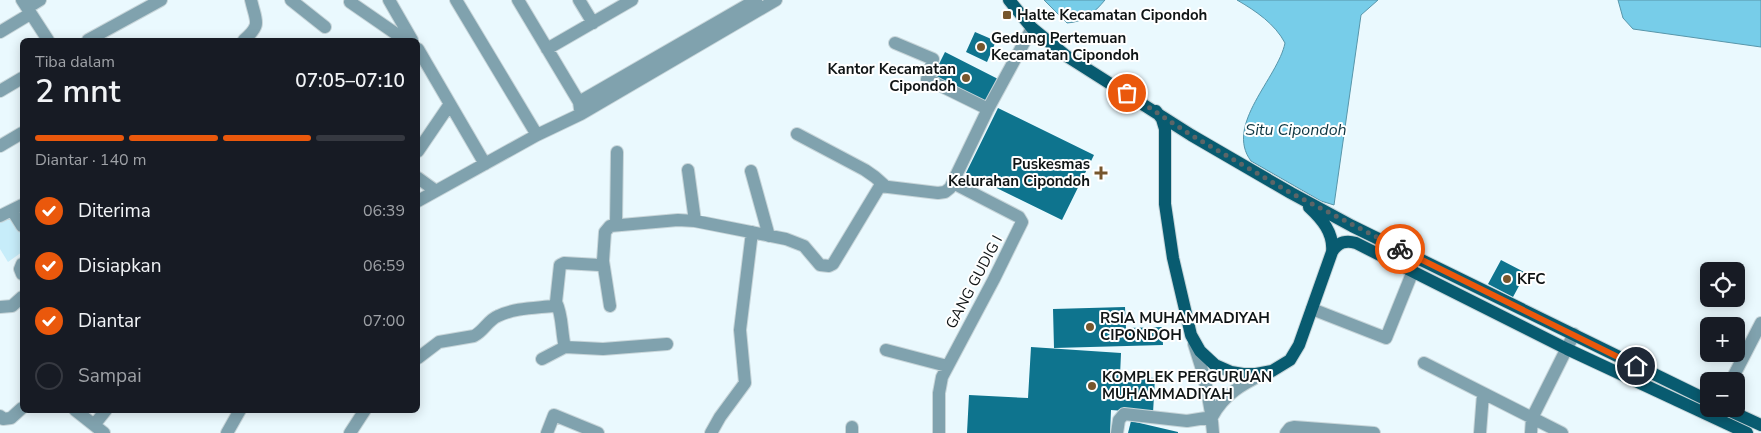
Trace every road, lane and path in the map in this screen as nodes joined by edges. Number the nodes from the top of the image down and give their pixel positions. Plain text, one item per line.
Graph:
1 (40, 0) edge
2 (161, 0) edge
3 (251, 0) edge
4 (291, 0) edge
5 (389, 0) edge
6 (456, 0) edge
7 (518, 0) edge
8 (579, 0) edge
9 (632, 0) edge
10 (756, 0) edge
11 (776, 0) edge
12 (1010, 0) edge
13 (350, 2) dead end
14 (26, 7) edge
15 (593, 23) junction
16 (325, 26) dead end
17 (1032, 28) junction
18 (0, 32) edge
19 (47, 38) edge
20 (92, 38) edge
21 (246, 38) edge
22 (402, 38) edge
23 (411, 38) edge
24 (895, 43) dead end
25 (547, 49) junction
26 (420, 52) edge
27 (20, 79) edge
28 (0, 91) edge
29 (450, 104) junction
30 (580, 108) junction
31 (988, 108) junction
32 (1156, 111) junction
33 (20, 134) edge
34 (797, 134) dead end
35 (537, 135) junction
36 (1191, 135) junction
37 (1165, 142) junction
38 (0, 146) edge
39 (420, 148) edge
40 (617, 152) dead end
41 (485, 164) junction
42 (688, 170) dead end
43 (751, 171) dead end
44 (420, 179) edge
45 (953, 183) junction
46 (884, 186) junction
47 (436, 191) junction
48 (1291, 193) junction
49 (420, 200) edge
50 (17, 207) edge
51 (0, 216) edge
52 (695, 221) junction
53 (616, 225) junction
54 (752, 232) junction
55 (769, 236) junction
56 (1332, 252) junction
57 (603, 261) junction
58 (1413, 271) junction
59 (20, 298) edge
60 (556, 302) junction
61 (610, 306) dead end
62 (0, 307) edge
63 (1312, 309) junction
64 (1761, 324) edge
65 (1574, 334) junction
66 (1191, 335) junction
67 (667, 344) dead end
68 (566, 347) junction
69 (1567, 349) junction
70 (886, 350) dead end
71 (420, 357) edge
72 (542, 359) dead end
73 (1424, 363) dead end
74 (947, 366) junction
75 (1267, 372) junction
76 (1736, 372) edge
77 (1484, 394) junction
78 (1700, 397) edge
79 (20, 410) edge
80 (79, 413) edge
81 (105, 413) edge
82 (238, 413) edge
83 (363, 413) edge
84 (0, 416) edge
85 (1212, 417) junction
86 (1744, 417) edge
87 (1532, 418) junction
88 (1761, 425) edge
89 (99, 429) edge
90 (227, 433) edge
91 (350, 433) edge
92 (547, 433) edge
93 (598, 433) edge
94 (711, 433) edge
95 (939, 433) edge
96 (1117, 433) edge
97 (1213, 433) edge
98 (1286, 433) edge
99 (1374, 433) edge
100 (1480, 433) edge
101 (1531, 433) edge
102 (1562, 433) edge
103 (1745, 433) edge

1 - 14 street
2 - 20 street
3 - 21 street
4 - 16 street
5 - 23 street
6 - 35 street
7 - 25 street
8 - 15 street
9 - 15 street
10 - 30 street
11 - 30 street
12 - 17 main road
13 - 22 street
14 - 18 street
14 - 19 street
15 - 25 street
17 - 31 street
17 - 32 main road
24 - 31 street
25 - 30 street
26 - 29 street
27 - 28 street
29 - 39 street
29 - 41 street
30 - 35 street
31 - 45 street
32 - 36 main road
32 - 37 main road
33 - 38 street
34 - 46 street
35 - 41 street
36 - 37 main road
36 - 48 main road
37 - 66 main road
40 - 53 street
41 - 47 street
42 - 52 street
43 - 55 street
44 - 47 street
45 - 46 street
45 - 74 street, GANG GUDIG I
46 - 55 street
47 - 49 street
48 - 56 main road
48 - 65 main road
50 - 51 street
52 - 53 street
52 - 54 street
53 - 57 street
54 - 55 street
54 - 94 street
56 - 58 main road
56 - 63 main road
57 - 60 street
57 - 61 street
58 - 63 street
58 - 69 main road
59 - 62 street
60 - 68 street
60 - 71 street
63 - 75 main road
64 - 76 street
65 - 69 street
65 - 78 main road
66 - 75 main road
66 - 85 street
67 - 68 street
68 - 72 street
69 - 87 street
69 - 103 main road
70 - 74 street
73 - 77 street
74 - 95 street, GANG GUDIG I
75 - 85 street
77 - 87 street
77 - 100 street
79 - 84 street
80 - 89 street
81 - 89 street
82 - 90 street
83 - 91 street
85 - 96 street
85 - 97 street
86 - 88 main road
87 - 101 street
87 - 102 street
92 - 93 street
98 - 99 street

